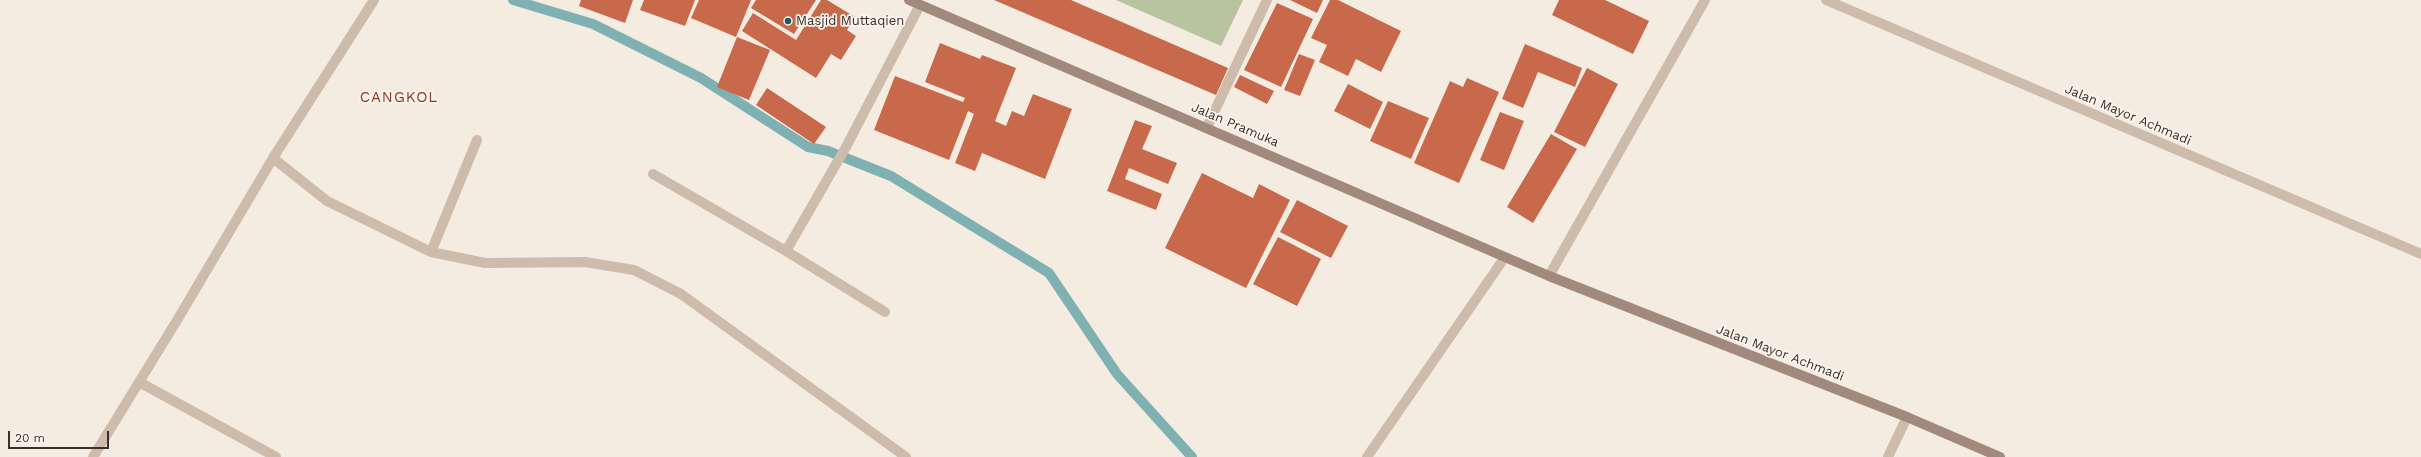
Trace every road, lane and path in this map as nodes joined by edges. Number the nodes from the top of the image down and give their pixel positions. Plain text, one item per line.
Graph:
1 (374, 0) edge
2 (909, 0) edge
3 (1267, 0) edge
4 (1705, 0) edge
5 (1826, 0) edge
6 (920, 5) junction
7 (1207, 127) junction
8 (477, 140) dead end
9 (273, 158) junction
10 (653, 174) dead end
11 (786, 251) junction
12 (431, 252) junction
13 (2421, 254) edge
14 (1505, 257) junction
15 (1549, 276) junction
16 (885, 312) dead end
17 (139, 382) junction
18 (1907, 417) junction
19 (93, 457) edge
20 (276, 457) edge
21 (906, 457) edge
22 (1367, 457) edge
23 (1888, 457) edge
24 (2000, 457) edge

1 - 9 street
2 - 6 main road, Jalan Pramuka
3 - 7 street
4 - 15 street
5 - 13 street, Jalan Mayor Achmadi
6 - 7 main road, Jalan Pramuka
6 - 11 street
7 - 14 main road, Jalan Pramuka
8 - 12 street
9 - 12 street
9 - 17 street
10 - 11 street
11 - 16 street
12 - 21 street
14 - 15 main road, Jalan Pramuka
14 - 22 street
15 - 18 main road, Jalan Mayor Achmadi
17 - 19 street
17 - 20 street
18 - 23 street
18 - 24 main road, Jalan Mayor Achmadi

